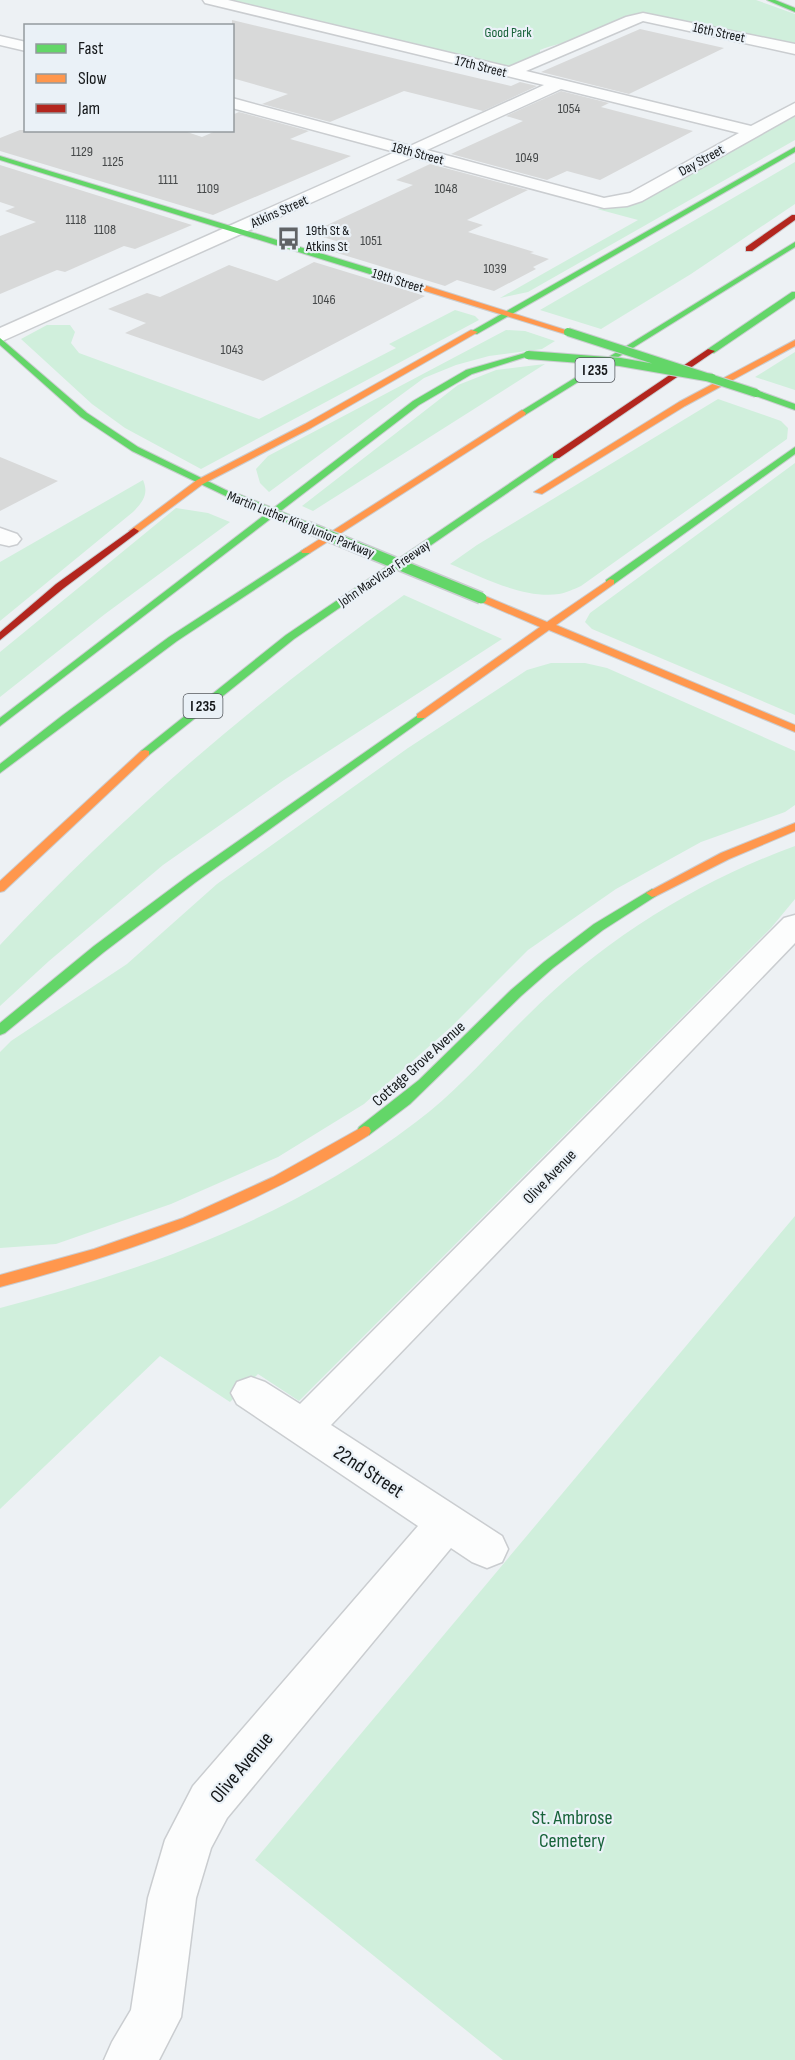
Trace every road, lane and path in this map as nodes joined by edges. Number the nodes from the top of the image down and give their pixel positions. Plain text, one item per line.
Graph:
1 (210, 0) edge
2 (770, 0) edge
3 (795, 10) edge
4 (0, 40) edge
5 (24, 46) edge
6 (795, 49) edge
7 (509, 73) junction
8 (558, 85) junction
9 (234, 104) edge
10 (795, 108) edge
11 (753, 132) junction
12 (795, 149) edge
13 (412, 151) junction
14 (0, 158) edge
15 (604, 203) joint
16 (795, 217) edge
17 (236, 231) junction
18 (795, 244) edge
19 (736, 258) dead end
20 (795, 294) edge
21 (507, 314) junction
22 (650, 318) dead end
23 (0, 336) edge
24 (0, 341) edge
25 (795, 343) edge
26 (712, 378) junction
27 (795, 407) edge
28 (795, 450) edge
29 (200, 482) junction
30 (394, 493) junction
31 (525, 499) dead end
32 (505, 508) dead end
33 (423, 546) junction
34 (549, 626) junction
35 (0, 637) edge
36 (0, 723) edge
37 (795, 729) edge
38 (0, 770) edge
39 (795, 827) edge
40 (0, 888) edge
41 (795, 925) edge
42 (0, 1030) edge
43 (0, 1281) edge
44 (251, 1393) dead end
45 (303, 1427) junction
46 (447, 1523) junction
47 (487, 1549) dead end
48 (130, 2060) edge

1 - 7 street, 17th Street
2 - 3 main road
4 - 5 street
6 - 7 street, 16th Street
7 - 8 street, 17th Street
8 - 11 street, 17th Street
8 - 13 street, Atkins Street
9 - 13 street, 18th Street
10 - 11 street, Day Street
11 - 15 street, Day Street
12 - 21 main road
13 - 15 street, 18th Street
13 - 17 street, Atkins Street
14 - 17 main road, 19th Street
16 - 19 main road
17 - 21 main road, 19th Street
17 - 23 street, Atkins Street
18 - 30 main road, I 235
20 - 33 main road, John MacVicar Freeway / I 235
21 - 26 main road, 19th Street, bridge
21 - 29 main road
22 - 30 main road
24 - 29 main road, Martin Luther King Junior Parkway
25 - 31 main road
26 - 27 main road, 19th Street, bridge
26 - 36 main road, bridge
28 - 34 main road
29 - 34 main road, Martin Luther King Junior Parkway, bridge
29 - 35 main road
30 - 38 main road, I 235
32 - 33 main road
33 - 40 main road, John MacVicar Freeway / I 235
34 - 37 main road, Martin Luther King Junior Parkway
34 - 42 main road
39 - 43 main road, Cottage Grove Avenue
41 - 45 street, Olive Avenue
44 - 45 street, 22nd Street
45 - 46 street, 22nd Street
46 - 47 street, 22nd Street
46 - 48 street, Olive Avenue

